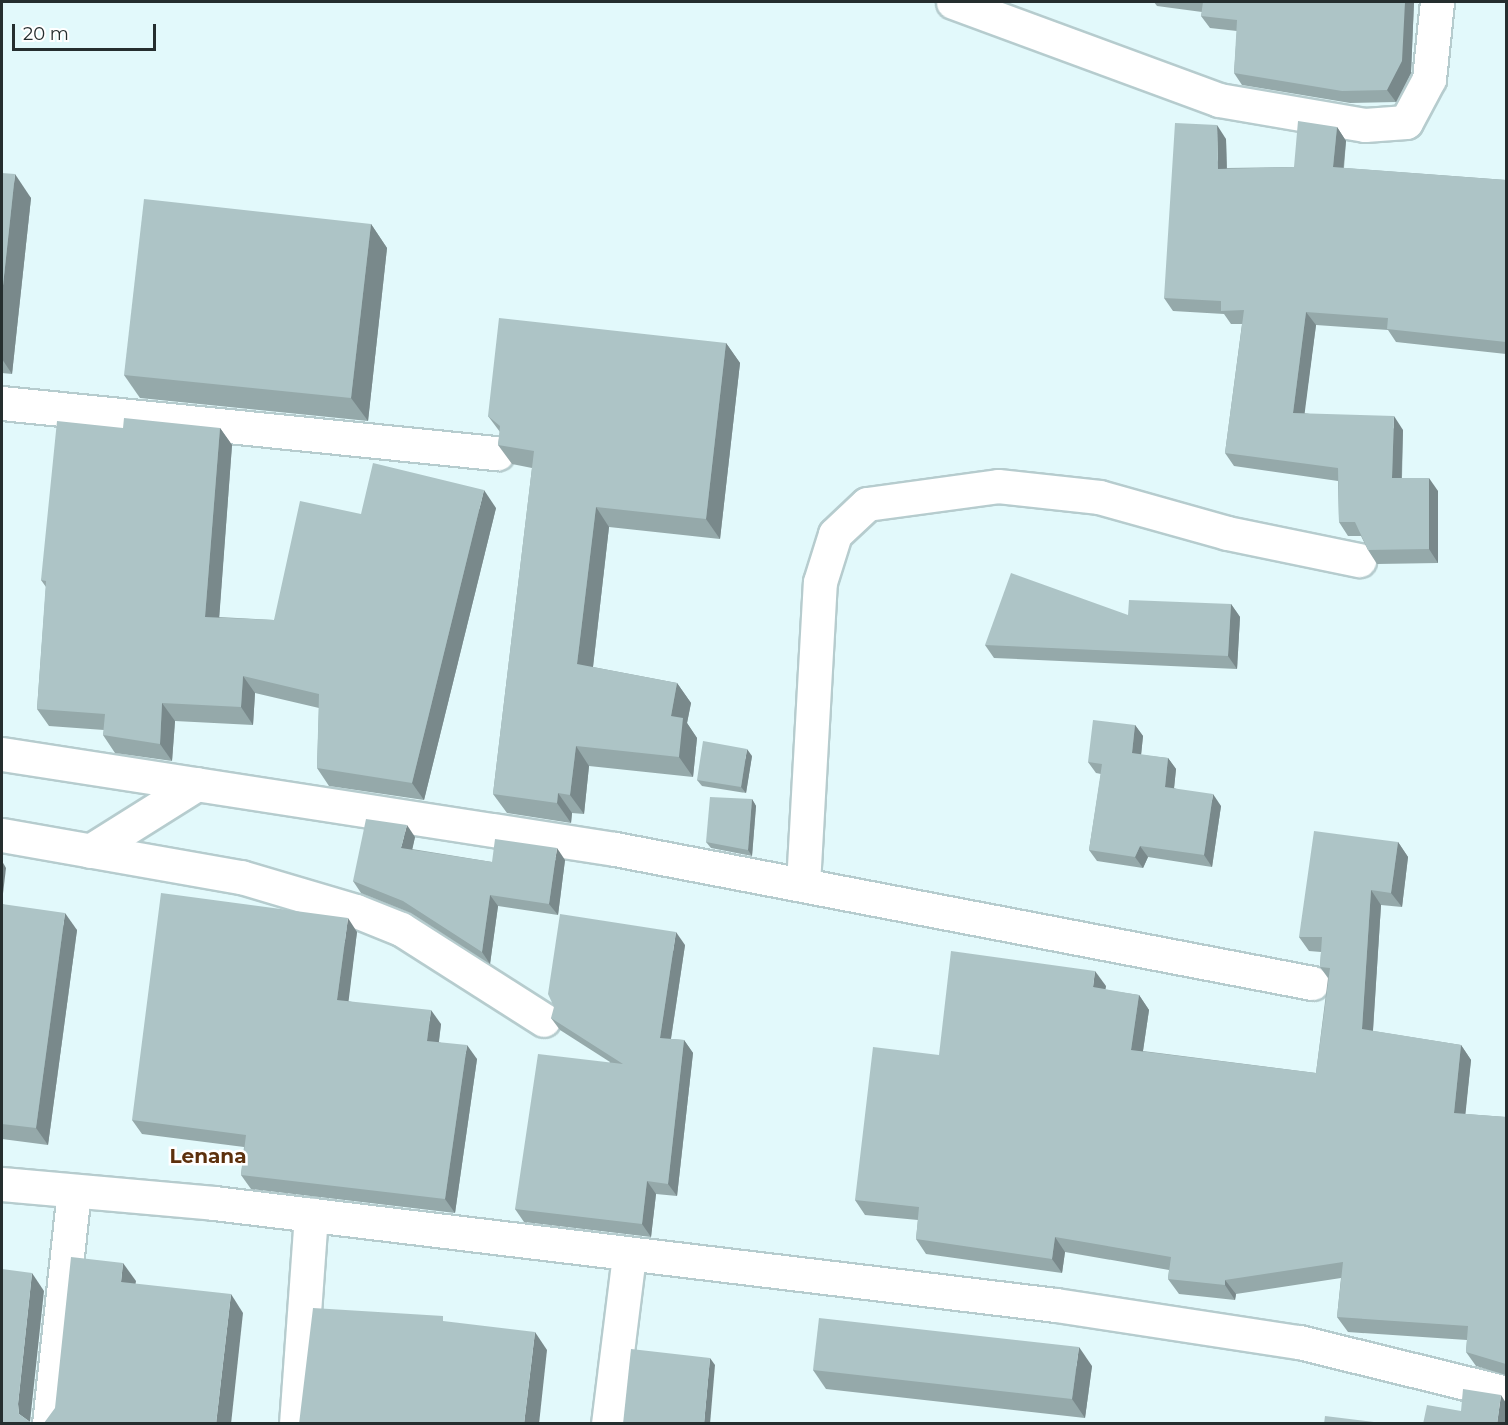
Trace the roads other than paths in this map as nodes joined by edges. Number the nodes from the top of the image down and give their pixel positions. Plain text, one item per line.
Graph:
1 (953, 2) edge
2 (1437, 2) edge
3 (2, 403) edge
4 (496, 453) edge
5 (1359, 560) edge
6 (2, 754) edge
7 (197, 784) junction
8 (2, 835) edge
9 (90, 850) junction
10 (803, 884) junction
11 (1312, 983) dead end
12 (544, 1020) dead end
13 (2, 1184) edge
14 (74, 1191) junction
15 (311, 1215) junction
16 (629, 1255) junction
17 (1506, 1394) edge
18 (50, 1424) edge
19 (296, 1424) edge
20 (608, 1424) edge

1 - 2 street
3 - 4 street
5 - 10 street
6 - 7 street
7 - 9 street
7 - 10 street
8 - 9 street
9 - 12 street
10 - 11 street
13 - 14 street
14 - 15 street
14 - 18 street
15 - 16 street
15 - 19 street
16 - 17 street
16 - 20 street

